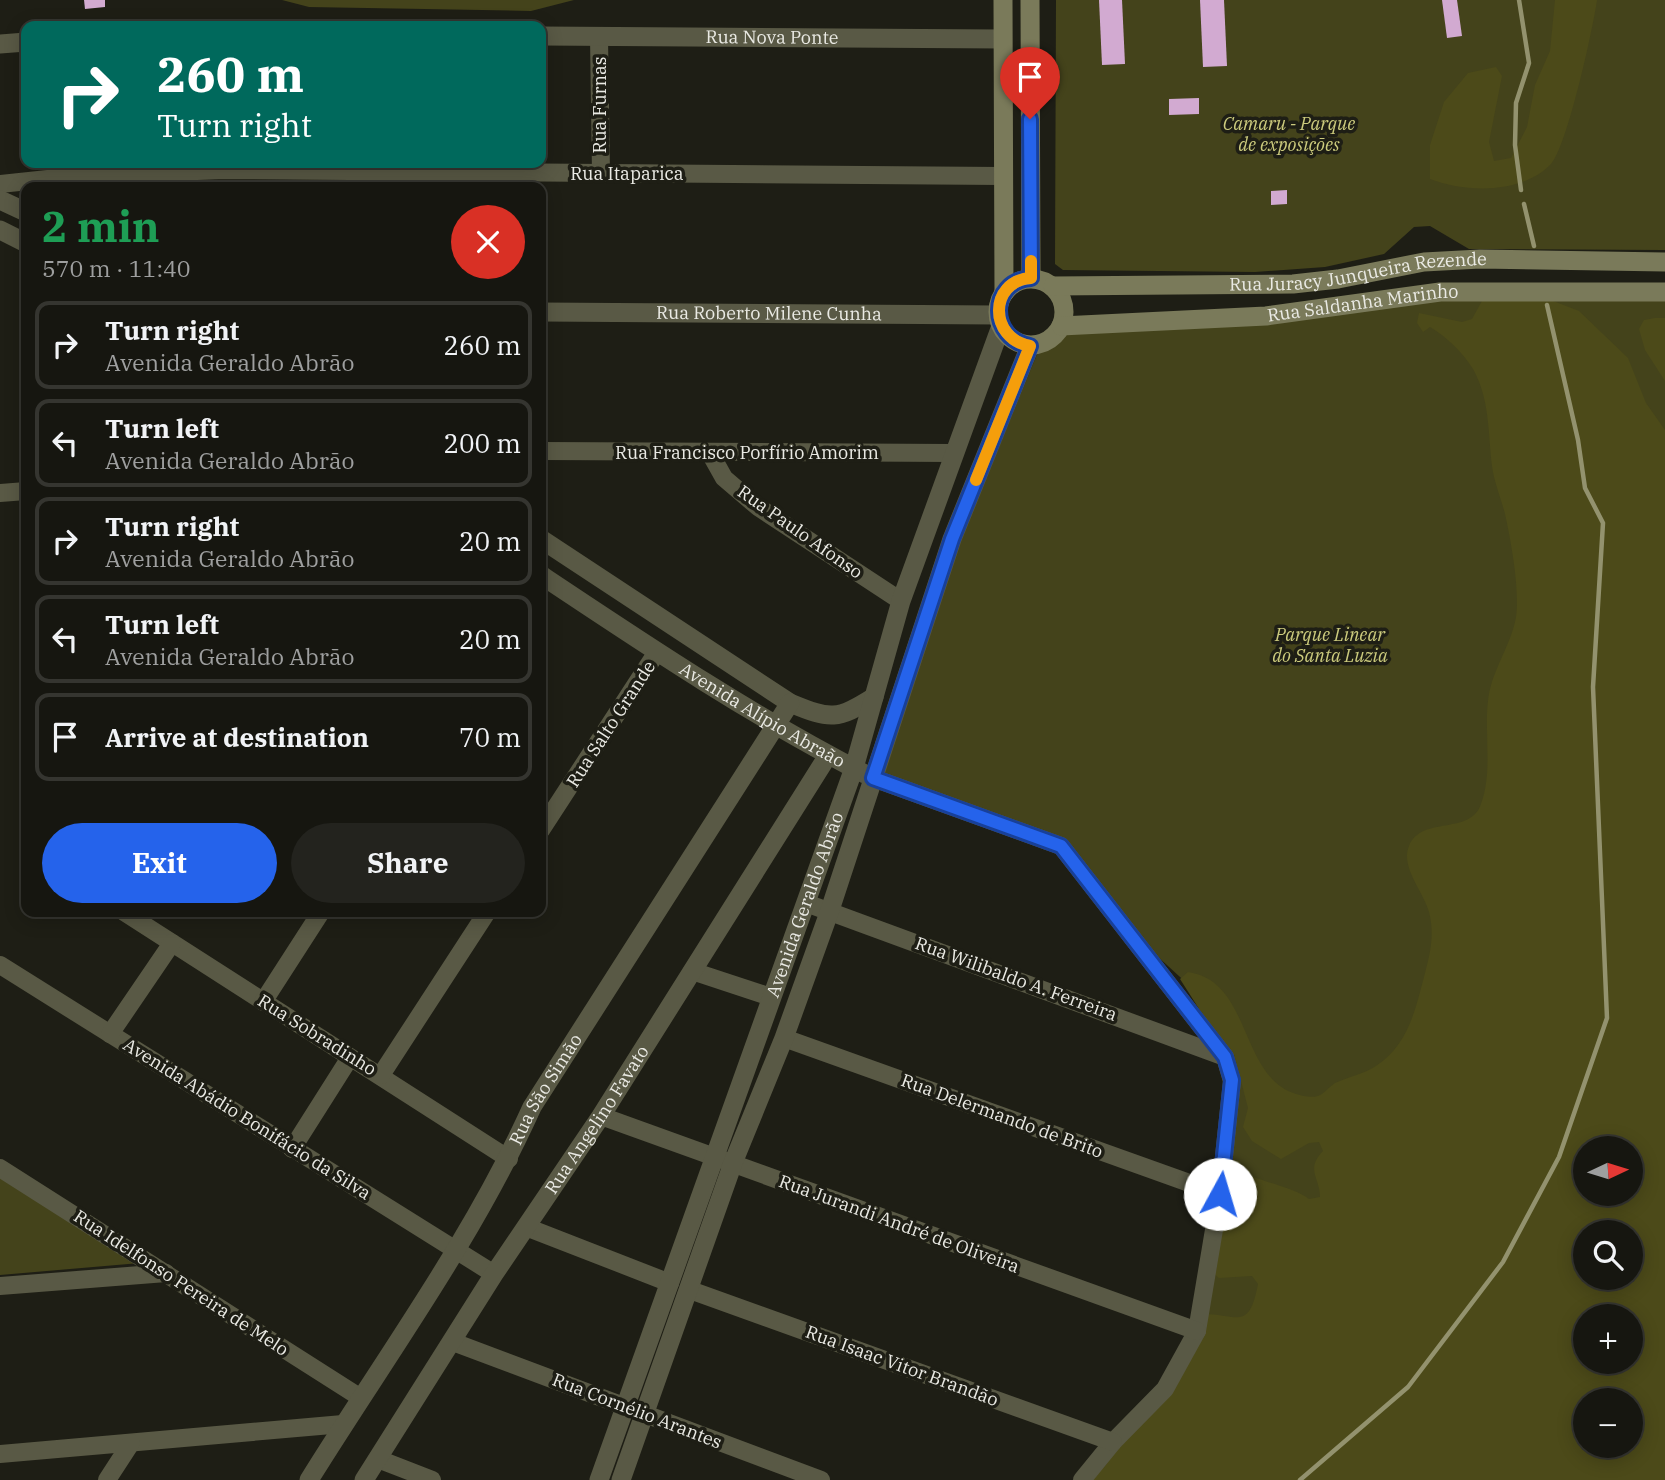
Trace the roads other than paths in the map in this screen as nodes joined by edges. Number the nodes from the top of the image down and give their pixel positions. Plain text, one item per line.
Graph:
1 (1003, 0) edge
2 (1030, 0) edge
3 (546, 36) edge
4 (600, 37) junction
5 (1002, 39) junction
6 (1030, 39) junction
7 (21, 42) edge
8 (0, 44) edge
9 (206, 168) edge
10 (265, 168) edge
11 (601, 173) junction
12 (1002, 176) junction
13 (80, 181) edge
14 (527, 181) edge
15 (53, 182) edge
16 (21, 183) edge
17 (0, 184) edge
18 (0, 200) edge
19 (21, 210) edge
20 (0, 230) edge
21 (21, 240) edge
22 (1665, 262) edge
23 (1031, 278) junction
24 (1053, 286) junction
25 (1665, 292) edge
26 (1003, 293) junction
27 (546, 312) edge
28 (1000, 321) junction
29 (1061, 326) junction
30 (1030, 346) junction
31 (546, 451) edge
32 (710, 453) junction
33 (953, 453) junction
34 (21, 491) edge
35 (0, 493) edge
36 (928, 529) junction
37 (952, 539) junction
38 (546, 542) edge
39 (546, 578) edge
40 (901, 601) junction
41 (657, 652) junction
42 (874, 697) junction
43 (790, 703) junction
44 (776, 726) junction
45 (827, 757) junction
46 (854, 768) junction
47 (873, 778) junction
48 (546, 822) edge
49 (806, 903) junction
50 (830, 910) junction
51 (318, 917) edge
52 (484, 917) edge
53 (151, 919) edge
54 (172, 943) junction
55 (0, 965) edge
56 (691, 971) junction
57 (771, 997) junction
58 (263, 1002) junction
59 (110, 1034) junction
60 (784, 1038) junction
61 (1225, 1057) junction
62 (349, 1059) junction
63 (381, 1075) junction
64 (601, 1116) junction
65 (292, 1149) junction
66 (509, 1159) junction
67 (724, 1161) junction
68 (0, 1168) edge
69 (1220, 1194) junction
70 (526, 1227) junction
71 (458, 1250) junction
72 (166, 1273) junction
73 (494, 1274) junction
74 (670, 1283) junction
75 (0, 1286) edge
76 (690, 1290) junction
77 (1197, 1331) junction
78 (453, 1342) junction
79 (361, 1398) junction
80 (635, 1411) junction
81 (343, 1424) junction
82 (1113, 1442) junction
83 (131, 1443) junction
84 (0, 1454) edge
85 (378, 1459) junction
86 (107, 1480) edge
87 (309, 1480) edge
88 (364, 1480) edge
89 (432, 1480) edge
90 (599, 1480) edge
91 (621, 1480) edge
92 (821, 1480) edge
93 (1082, 1480) edge

1 - 5 main road, Avenida Geraldo Abrão
2 - 6 main road
3 - 4 street, Rua Nova Ponte
4 - 5 street, Rua Nova Ponte
4 - 11 street, Rua Furnas
5 - 6 main road
5 - 12 main road, Avenida Geraldo Abrão
6 - 23 main road
7 - 8 street
9 - 13 street, Rua Itaparica
10 - 14 street, Rua Itaparica
11 - 12 street, Rua Itaparica
11 - 14 street, Rua Itaparica
12 - 26 main road, Avenida Geraldo Abrão
13 - 15 street, Rua Itaparica
16 - 17 street, Rua Itaparica
18 - 19 street
20 - 21 street
22 - 24 main road, Rua Juracy Junqueira Rezende
23 - 24 main road
23 - 26 main road
24 - 29 main road
25 - 29 main road, Rua Saldanha Marinho
26 - 28 main road, Avenida Geraldo Abrão
27 - 28 street, Rua Roberto Milene Cunha
28 - 30 main road
28 - 33 street, Avenida Geraldo Abrão
29 - 30 main road
30 - 37 street, Avenida Geraldo Abrão
31 - 32 street, Rua Francisco Porfírio Amorim
32 - 33 street, Rua Francisco Porfírio Amorim
32 - 40 street, Rua Paulo Afonso
33 - 36 street, Avenida Geraldo Abrão
34 - 35 street
36 - 37 street
36 - 40 street, Avenida Geraldo Abrão
37 - 47 street, Avenida Geraldo Abrão
38 - 43 street, Avenida Alípio Abraão
39 - 41 street, Avenida Alípio Abraão
40 - 42 street, Avenida Geraldo Abrão
41 - 44 street, Avenida Alípio Abraão
41 - 48 street, Rua Salto Grande
42 - 43 street, Avenida Alípio Abraão
42 - 46 street, Avenida Geraldo Abrão
43 - 44 street, Rua São Simão
44 - 45 street, Avenida Alípio Abraão
44 - 66 street, Rua São Simão
45 - 46 street, Avenida Alípio Abraão
45 - 56 street, Rua Angelino Favato
46 - 47 street, Avenida Alípio Abraão
46 - 49 street, Avenida Geraldo Abrão
47 - 50 street, Avenida Geraldo Abrão
47 - 61 street, Avenida Alípio Abraão
49 - 50 street, Rua Wilibaldo A. Ferreira
49 - 57 street, Avenida Geraldo Abrão
50 - 60 street, Avenida Geraldo Abrão
50 - 61 street, Rua Wilibaldo A. Ferreira
51 - 58 street
52 - 63 street
53 - 54 street, Rua Sobradinho
54 - 58 street, Rua Sobradinho
54 - 59 street
55 - 59 street, Avenida Abádio Bonifácio da Silva
56 - 57 street
56 - 64 street, Rua Angelino Favato
57 - 67 street, Avenida Geraldo Abrão
58 - 62 street, Rua Sobradinho
59 - 65 street, Avenida Abádio Bonifácio da Silva
60 - 67 street, Avenida Geraldo Abrão
60 - 69 street, Rua Delermando de Brito
61 - 69 street, Avenida Alípio Abraão
62 - 63 street, Rua Sobradinho
62 - 65 street
63 - 66 street, Rua Sobradinho
64 - 67 street, Rua Jurandi André de Oliveira
64 - 70 street, Rua Angelino Favato
65 - 71 street, Avenida Abádio Bonifácio da Silva
66 - 71 street, Rua São Simão
67 - 74 street, Avenida Geraldo Abrão
67 - 76 street, Avenida Geraldo Abrão
67 - 77 street, Rua Jurandi André de Oliveira
68 - 72 street, Rua Idelfonso Pereira de Melo
69 - 77 street, Avenida Alípio Abraão
70 - 73 street, Rua Angelino Favato
70 - 74 street
71 - 73 street, Avenida Abádio Bonifácio da Silva
71 - 79 street, Rua São Simão
72 - 75 street
72 - 79 street, Rua Idelfonso Pereira de Melo
73 - 78 street, Rua Angelino Favato
74 - 80 street, Avenida Geraldo Abrão
76 - 80 street, Avenida Geraldo Abrão
76 - 82 street, Rua Isaac Vitor Brandão
77 - 82 street, Avenida Alípio Abraão
78 - 80 street, Rua Cornélio Arantes
78 - 85 street, Rua Angelino Favato
79 - 81 street, Rua São Simão
80 - 90 street, Avenida Geraldo Abrão
80 - 91 street, Avenida Geraldo Abrão
80 - 92 street, Rua Cornélio Arantes
81 - 83 street
81 - 87 street, Rua São Simão
82 - 93 street, Avenida Alípio Abraão
83 - 84 street
83 - 86 street
85 - 88 street, Rua Angelino Favato
85 - 89 street

